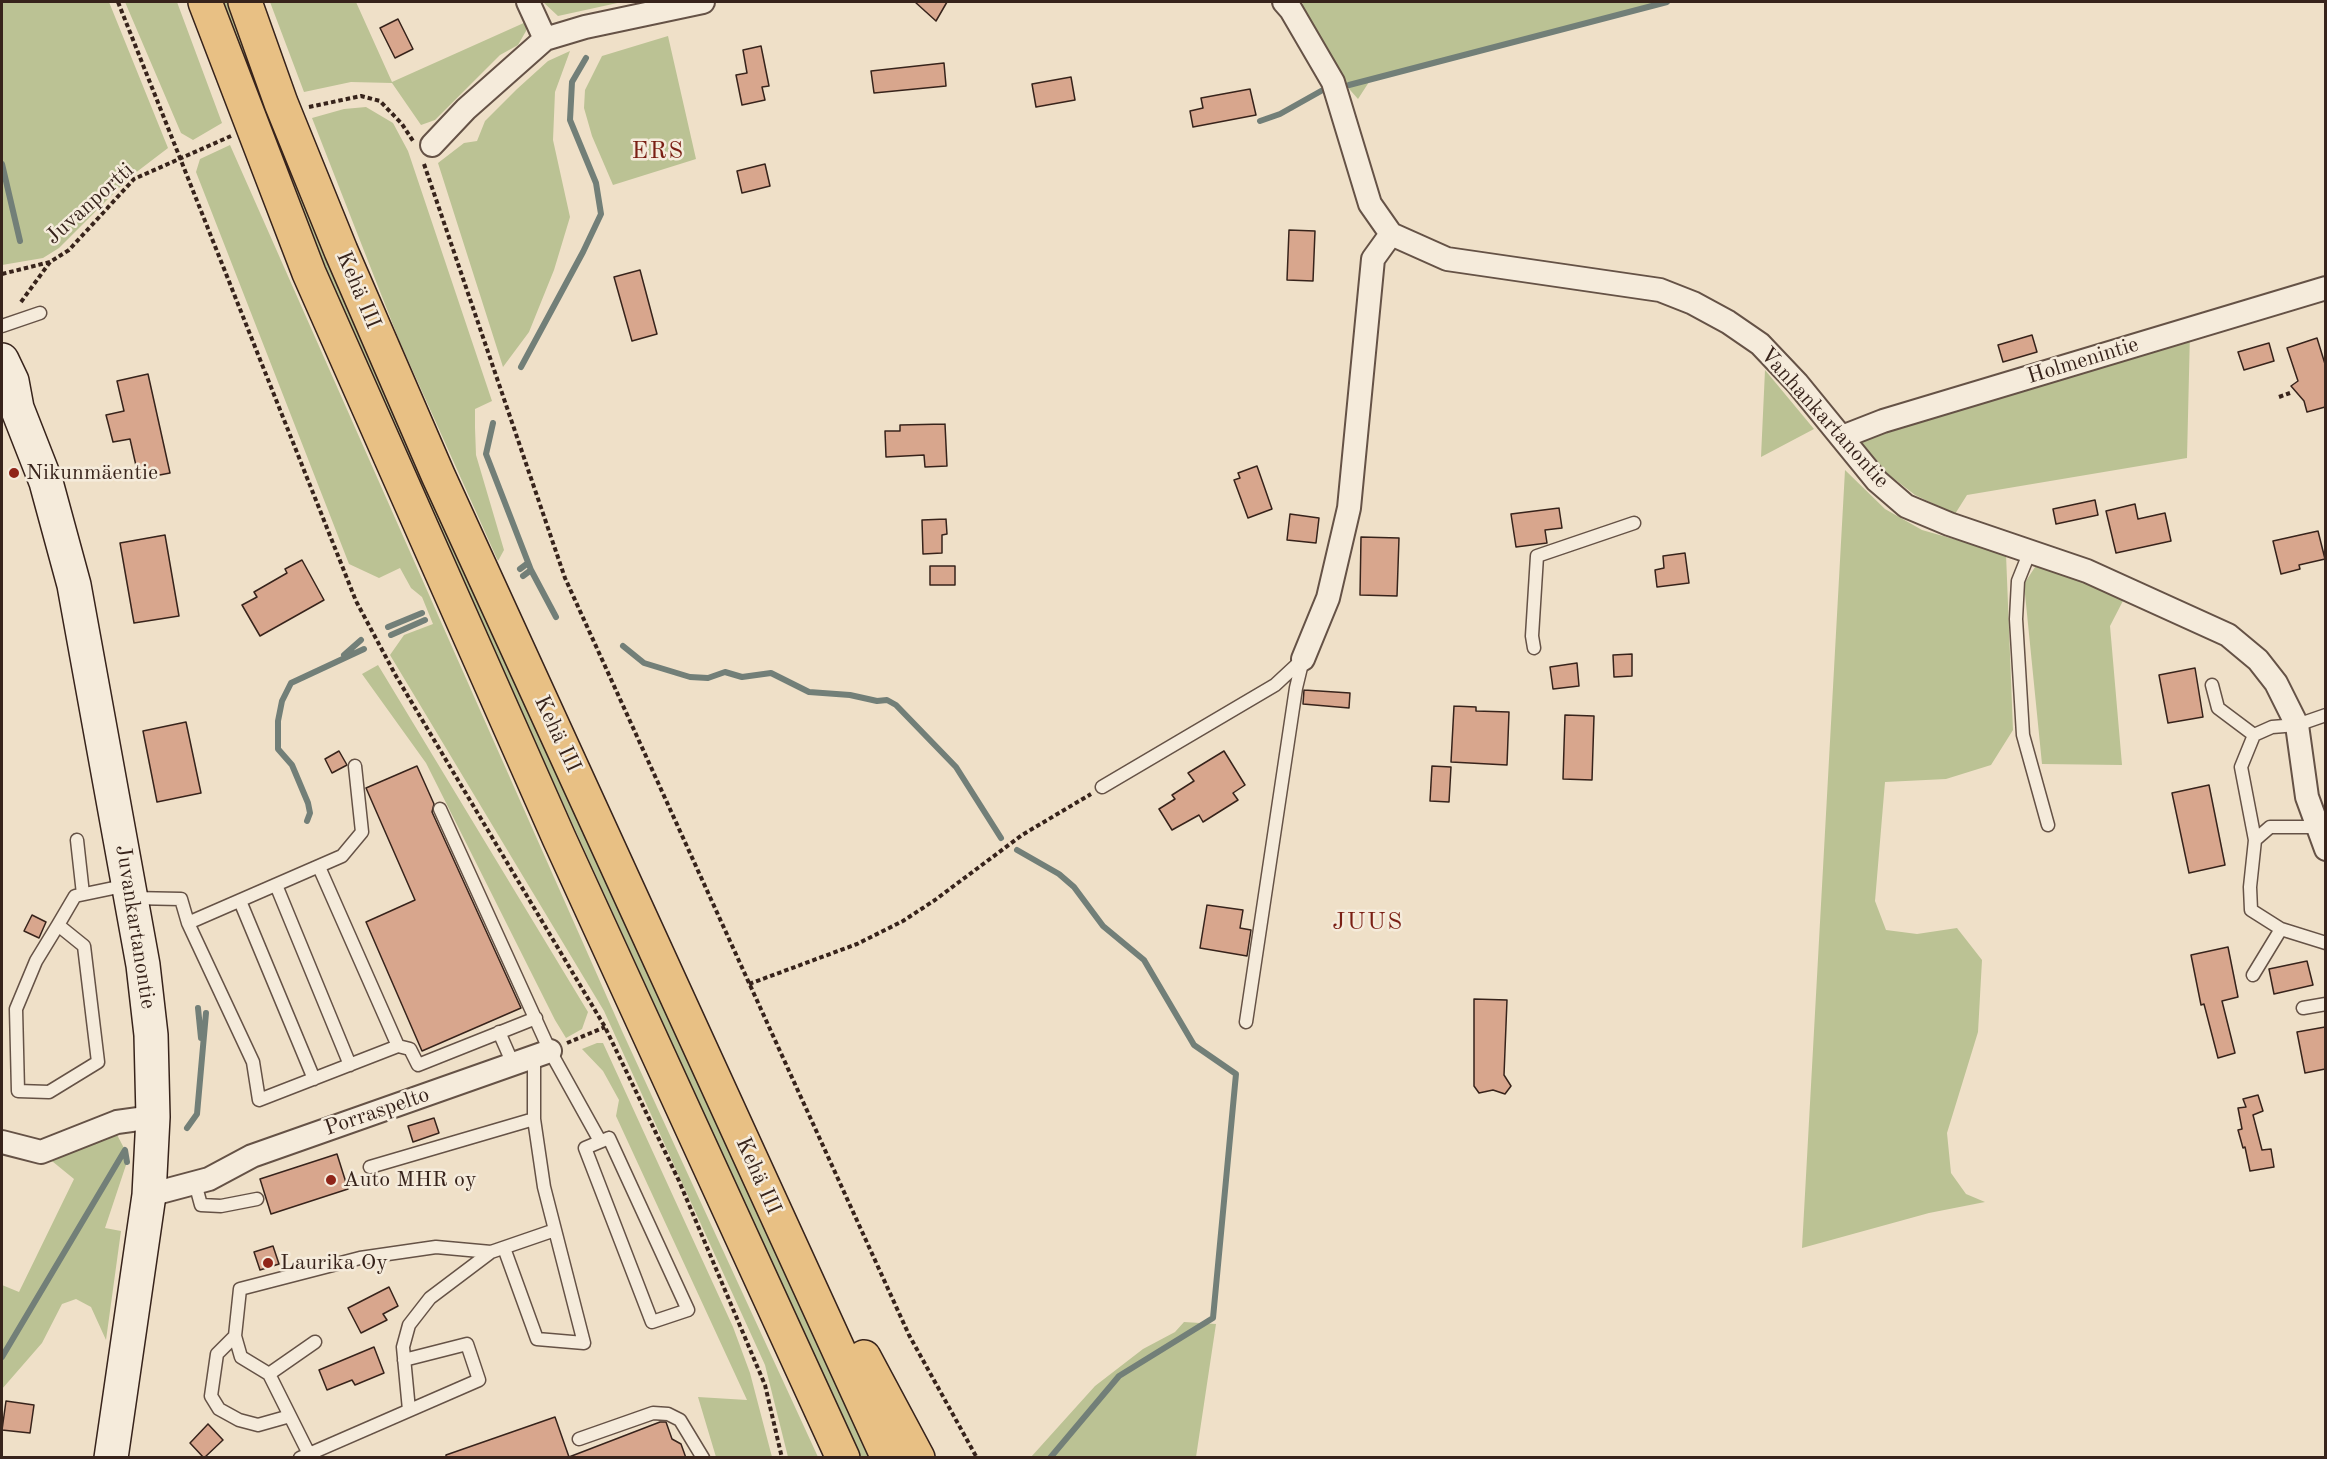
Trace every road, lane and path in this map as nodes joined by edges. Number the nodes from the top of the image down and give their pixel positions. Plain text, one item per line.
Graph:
1 (118, 2) edge
2 (205, 2) edge
3 (244, 2) edge
4 (528, 2) edge
5 (703, 2) edge
6 (1284, 2) edge
7 (545, 39) junction
8 (308, 107) dead end
9 (232, 136) dead end
10 (423, 149) junction
11 (180, 157) junction
12 (1391, 234) junction
13 (50, 262) junction
14 (2, 274) edge
15 (2325, 288) edge
16 (40, 313) dead end
17 (5, 325) edge
18 (2, 360) edge
19 (2289, 393) dead end
20 (2278, 397) dead end
21 (9, 400) edge
22 (1842, 437) junction
23 (1634, 523) dead end
24 (2030, 551) junction
25 (1534, 648) dead end
26 (1303, 659) junction
27 (2212, 685) dead end
28 (2325, 715) edge
29 (2297, 725) junction
30 (2254, 735) junction
31 (356, 766) dead end
32 (1102, 787) joint
33 (440, 809) dead end
34 (2048, 825) dead end
35 (2318, 827) junction
36 (77, 840) dead end
37 (2255, 840) junction
38 (2325, 849) edge
39 (319, 867) junction
40 (276, 885) junction
41 (130, 892) junction
42 (83, 894) junction
43 (240, 901) junction
44 (188, 923) junction
45 (58, 925) junction
46 (2281, 929) junction
47 (2325, 943) edge
48 (2253, 975) dead end
49 (749, 984) junction
50 (2325, 1004) edge
51 (2303, 1008) dead end
52 (536, 1018) junction
53 (1246, 1022) dead end
54 (605, 1027) junction
55 (499, 1032) junction
56 (398, 1046) junction
57 (533, 1057) junction
58 (350, 1065) junction
59 (314, 1078) junction
60 (153, 1118) junction
61 (534, 1119) junction
62 (600, 1141) junction
63 (2, 1142) edge
64 (370, 1167) dead end
65 (195, 1183) junction
66 (149, 1195) junction
67 (257, 1199) dead end
68 (782, 1229) junction
69 (555, 1230) junction
70 (504, 1248) junction
71 (491, 1252) junction
72 (235, 1336) junction
73 (315, 1342) dead end
74 (404, 1360) junction
75 (269, 1374) junction
76 (409, 1410) junction
77 (290, 1416) junction
78 (579, 1439) dead end
79 (305, 1456) edge
80 (111, 1458) edge
81 (704, 1458) edge
82 (782, 1458) edge
83 (843, 1458) edge
84 (888, 1458) edge
85 (918, 1458) edge
86 (977, 1458) edge

1 - 11 path
2 - 83 highway, Kehä III
3 - 68 highway, Kehä III
4 - 7 street
5 - 7 street
6 - 12 street
7 - 10 street
8 - 10 path
9 - 11 path, Juvanportti
10 - 49 path
11 - 13 path, Juvanportti
11 - 54 path
12 - 22 street, Vanhankartanontie
12 - 26 street
13 - 14 path, Juvanportti
13 - 17 path
15 - 22 street, Holmenintie
16 - 17 lane
18 - 21 main road, Juvankartanontie
19 - 20 path
21 - 41 main road, Juvankartanontie
22 - 24 street, Vanhankartanontie
23 - 25 lane
24 - 29 street, Vanhankartanontie
24 - 34 lane
26 - 32 lane
26 - 53 lane
27 - 30 lane
28 - 29 lane
29 - 30 lane
29 - 35 street, Vanhankartanontie
30 - 37 lane
31 - 39 lane
32 - 49 path
33 - 52 lane
35 - 37 lane
35 - 38 street, Vanhankartanontie
36 - 42 lane
37 - 46 lane
39 - 40 lane
39 - 56 lane
40 - 43 lane
40 - 58 lane
41 - 42 lane
41 - 44 lane
41 - 60 main road, Juvankartanontie
42 - 45 lane
43 - 44 lane
43 - 59 lane
44 - 59 lane
45 - 45 lane
46 - 47 lane
46 - 48 lane
49 - 86 path
50 - 51 lane
52 - 55 lane
52 - 57 lane
54 - 57 path
54 - 82 path
55 - 56 lane
55 - 57 lane
56 - 58 lane
57 - 61 lane
57 - 62 lane
57 - 65 street, Porraspelto
58 - 59 lane
60 - 63 street
60 - 66 main road, Juvankartanontie
61 - 64 lane
61 - 69 lane
62 - 62 lane
65 - 66 street, Porraspelto
65 - 67 lane
66 - 80 main road, Juvankartanontie
68 - 84 highway, Kehä III
68 - 85 highway
69 - 70 lane
69 - 70 lane
70 - 71 lane
71 - 72 lane
71 - 74 lane
72 - 75 lane
72 - 77 lane
73 - 75 lane
74 - 76 lane
74 - 76 lane
75 - 77 lane
76 - 79 lane
77 - 79 lane
78 - 81 lane

